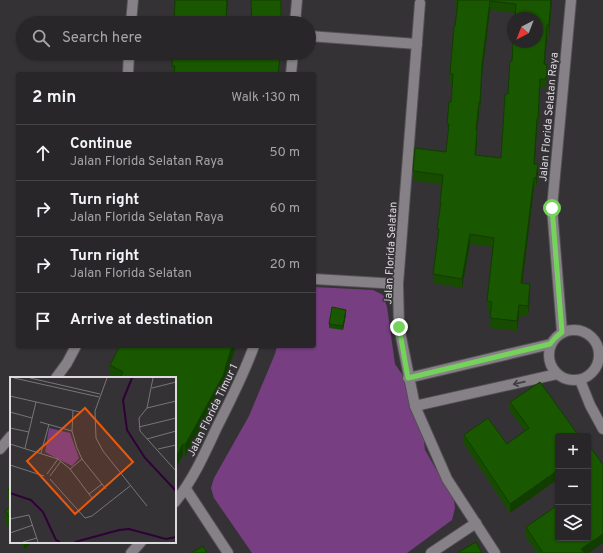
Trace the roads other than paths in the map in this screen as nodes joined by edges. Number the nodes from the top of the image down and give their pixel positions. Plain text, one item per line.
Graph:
1 (132, 0) edge
2 (297, 0) edge
3 (571, 0) edge
4 (420, 3) dead end
5 (131, 16) edge
6 (296, 16) edge
7 (316, 37) edge
8 (417, 44) junction
9 (129, 60) edge
10 (292, 60) edge
11 (128, 72) edge
12 (291, 72) edge
13 (316, 278) edge
14 (398, 284) junction
15 (562, 332) junction
16 (550, 344) junction
17 (75, 348) edge
18 (253, 348) edge
19 (557, 374) junction
20 (57, 377) edge
21 (408, 378) junction
22 (580, 380) junction
23 (415, 406) junction
24 (603, 429) edge
25 (10, 437) edge
26 (0, 449) edge
27 (186, 489) junction
28 (176, 501) edge
29 (476, 523) junction
30 (140, 543) edge
31 (131, 553) edge
32 (228, 553) edge
33 (431, 553) edge
34 (495, 553) edge

1 - 5 street
2 - 6 street
3 - 15 street, Jalan Florida Selatan Raya
4 - 8 street, Jalan Florida Selatan
7 - 8 street
8 - 14 street, Jalan Florida Selatan
9 - 11 street
10 - 12 street
13 - 14 street
14 - 21 street, Jalan Florida Selatan
15 - 16 street
15 - 22 street
16 - 19 street
16 - 21 street
17 - 20 street
18 - 27 street, Jalan Florida Timur 1
19 - 22 street
19 -> 23 street
21 - 23 street, Jalan Florida Selatan
22 - 24 street
23 - 29 street, Jalan Florida Selatan
25 - 26 street
27 - 28 street, Jalan Florida Timur 1
27 - 32 street
29 - 33 street
29 - 34 street, Jalan Florida Selatan
30 - 31 street

